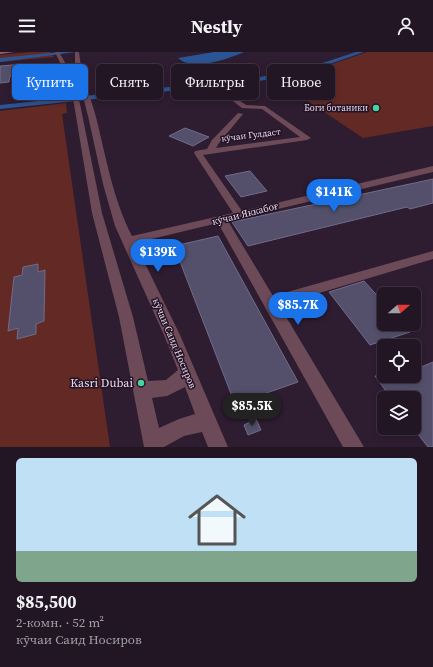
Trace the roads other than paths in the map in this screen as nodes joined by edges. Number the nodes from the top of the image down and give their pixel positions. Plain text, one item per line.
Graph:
1 (12, 52) edge
2 (57, 52) edge
3 (76, 52) edge
4 (0, 53) edge
5 (64, 64) edge
6 (78, 64) edge
7 (81, 100) edge
8 (82, 100) edge
9 (234, 100) edge
10 (240, 114) dead end
11 (211, 150) junction
12 (433, 169) edge
13 (106, 177) junction
14 (90, 180) junction
15 (239, 214) junction
16 (221, 219) junction
17 (128, 241) junction
18 (433, 255) edge
19 (269, 303) junction
20 (188, 372) junction
21 (141, 388) junction
22 (208, 422) junction
23 (153, 445) edge
24 (218, 447) edge
25 (354, 447) edge

1 - 4 main road
2 - 5 street
3 - 6 street
7 - 14 street
8 - 13 street, кӯчаи Саид Носиров
9 - 11 street, кӯчаи Гулдаст
10 - 11 street
11 - 15 street, кӯчаи Гулдаст
12 - 15 street, кӯчаи Яккабоғ
13 - 14 street
13 - 17 street, кӯчаи Саид Носиров
14 - 21 street
15 - 16 street, кӯчаи Яккабоғ
16 - 17 street, кӯчаи Яккабоғ
16 - 19 street
17 - 20 street, кӯчаи Саид Носиров
18 - 19 street
19 - 25 street
20 - 21 street
20 - 22 street, кӯчаи Саид Носиров
21 - 23 street
22 - 23 street
22 - 24 street, кӯчаи Саид Носиров

